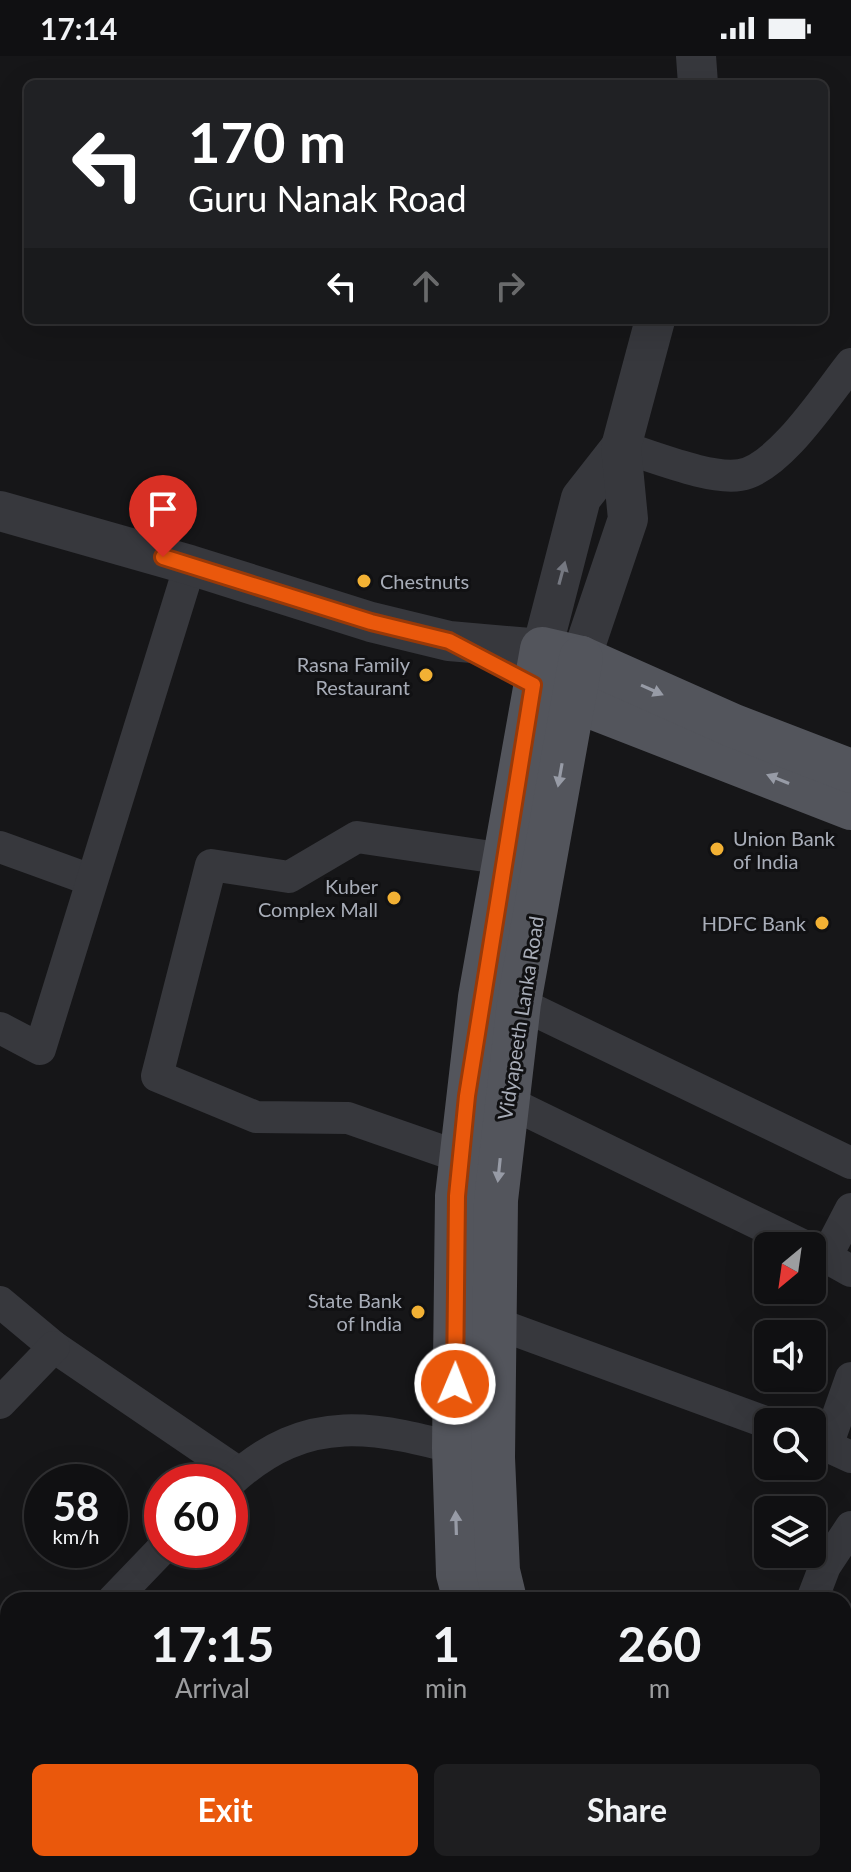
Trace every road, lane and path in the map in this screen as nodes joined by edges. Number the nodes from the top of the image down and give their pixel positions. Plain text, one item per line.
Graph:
1 (696, 56) edge
2 (698, 80) edge
3 (654, 324) edge
4 (851, 364) edge
5 (621, 447) junction
6 (0, 511) edge
7 (190, 565) junction
8 (557, 672) junction
9 (851, 771) edge
10 (851, 808) edge
11 (0, 847) edge
12 (505, 859) junction
13 (91, 880) junction
14 (519, 1003) junction
15 (0, 1028) edge
16 (506, 1101) junction
17 (460, 1157) junction
18 (851, 1163) edge
19 (851, 1209) edge
20 (774, 1232) edge
21 (826, 1251) edge
22 (0, 1302) edge
23 (495, 1323) junction
24 (54, 1347) junction
25 (851, 1378) edge
26 (0, 1403) edge
27 (754, 1418) edge
28 (830, 1448) edge
29 (473, 1453) junction
30 (216, 1464) edge
31 (248, 1469) edge
32 (851, 1527) edge
33 (144, 1568) edge
34 (121, 1592) edge
35 (463, 1592) edge
36 (503, 1592) edge
37 (815, 1592) edge

1 - 2 street
3 - 5 street, Vidyapeeth Lanka Road
4 - 5 street
5 - 8 street, Vidyapeeth Lanka Road
6 - 7 street
7 - 8 street
7 - 13 street
8 -> 9 main road
10 -> 8 main road
8 - 12 main road, Vidyapeeth Lanka Road
8 -> 14 main road, Vidyapeeth Lanka Road
11 - 13 street
12 - 17 main road, Vidyapeeth Lanka Road
12 - 17 street
13 - 15 street
14 - 16 main road, Vidyapeeth Lanka Road
14 - 18 street
16 - 20 street
16 -> 23 main road, Vidyapeeth Lanka Road
17 - 29 main road, Vidyapeeth Lanka Road
19 - 21 street
22 - 24 street
23 - 27 street
23 - 29 main road, Vidyapeeth Lanka Road
24 - 26 street
24 - 30 street
25 - 28 street
29 - 31 street
35 -> 29 main road, Vidyapeeth Lanka Road
29 - 36 main road, Vidyapeeth Lanka Road
32 - 37 street
33 - 34 street

